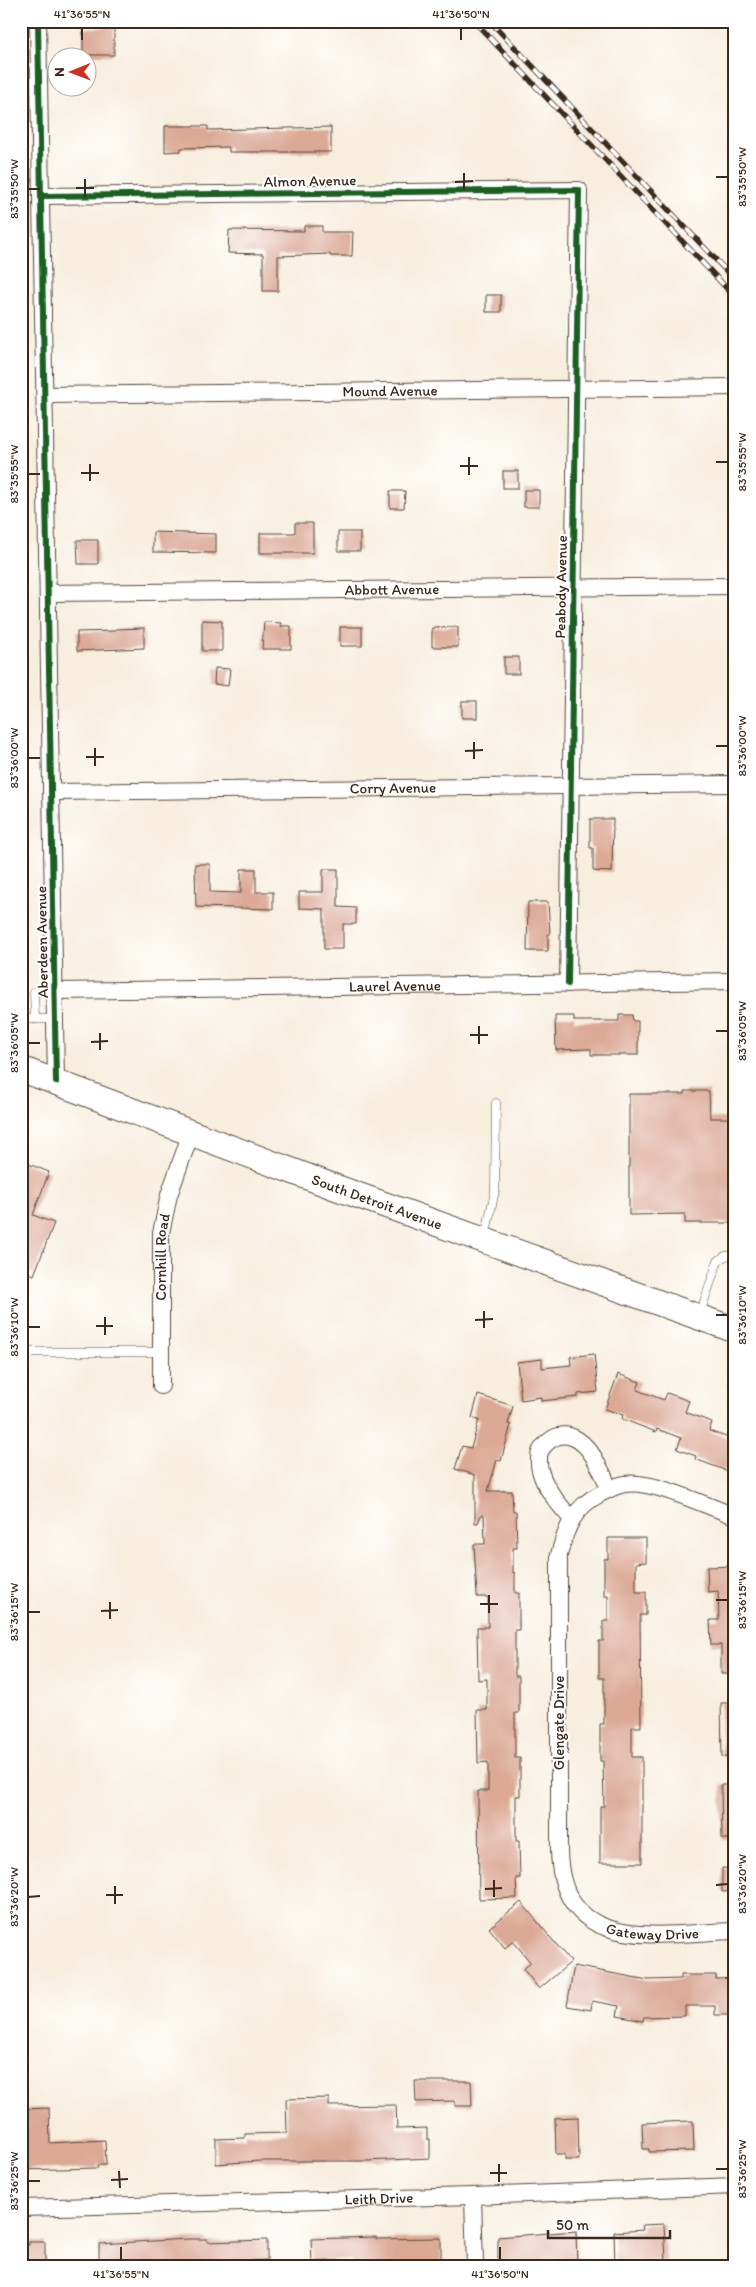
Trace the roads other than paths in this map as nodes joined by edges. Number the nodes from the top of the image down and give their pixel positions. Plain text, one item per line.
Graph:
1 (38, 21) edge
2 (579, 190) joint
3 (41, 196) junction
4 (735, 387) edge
5 (576, 389) junction
6 (45, 395) junction
7 (735, 586) edge
8 (574, 587) junction
9 (48, 593) junction
10 (735, 784) edge
11 (571, 786) junction
12 (52, 792) junction
13 (735, 982) edge
14 (568, 984) junction
15 (55, 991) junction
16 (21, 1019) edge
17 (35, 1019) junction
18 (55, 1019) junction
19 (21, 1069) edge
20 (56, 1082) junction
21 (496, 1103) dead end
22 (191, 1133) junction
23 (484, 1242) junction
24 (735, 1255) edge
25 (698, 1317) junction
26 (735, 1330) edge
27 (21, 1352) edge
28 (161, 1352) junction
29 (161, 1386) dead end
30 (607, 1490) junction
31 (735, 1516) edge
32 (571, 1518) junction
33 (577, 1909) joint
34 (735, 1931) edge
35 (735, 2186) edge
36 (473, 2196) junction
37 (21, 2208) edge
38 (475, 2266) edge

1 - 3 street, Aberdeen Avenue
2 - 3 street, Almon Avenue
2 - 5 street, Peabody Avenue
3 - 6 street, Aberdeen Avenue
4 - 5 street, Mound Avenue
5 - 6 street, Mound Avenue
5 - 8 street, Peabody Avenue
6 - 9 street, Aberdeen Avenue
7 - 8 street, Abbott Avenue
8 - 9 street, Abbott Avenue
8 - 11 street, Peabody Avenue
9 - 12 street, Aberdeen Avenue
10 - 11 street, Corry Avenue
11 - 12 street, Corry Avenue
11 - 14 street, Peabody Avenue
12 - 15 street, Aberdeen Avenue
13 - 14 street, Laurel Avenue
14 - 15 street, Laurel Avenue
15 - 17 lane
15 - 18 street, Aberdeen Avenue
16 - 17 lane
17 - 18 lane
18 - 20 street, Aberdeen Avenue
19 - 20 main road, South Detroit Avenue
20 - 22 main road, South Detroit Avenue
21 - 23 lane
22 - 23 main road, South Detroit Avenue
22 - 28 street, Cornhill Road
23 - 25 main road, South Detroit Avenue
24 - 25 lane
25 - 26 main road, South Detroit Avenue
27 - 28 lane
28 - 29 street, Cornhill Road
30 - 31 street
30 - 32 street
30 - 32 street
32 - 33 street, Glengate Drive
33 - 34 street, Gateway Drive
35 - 36 street, Leith Drive
36 - 37 street, Leith Drive
36 - 38 street

